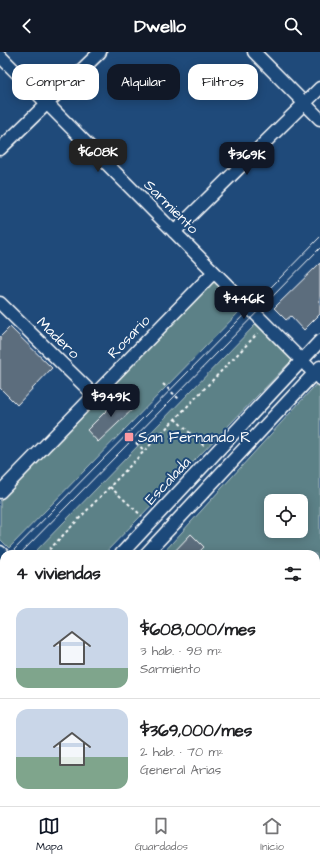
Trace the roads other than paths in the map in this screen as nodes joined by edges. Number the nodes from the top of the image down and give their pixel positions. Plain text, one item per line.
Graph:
1 (100, 52) edge
2 (254, 52) edge
3 (0, 56) edge
4 (320, 88) edge
5 (304, 103) junction
6 (46, 104) junction
7 (320, 119) edge
8 (0, 149) edge
9 (174, 232) junction
10 (214, 272) junction
11 (0, 303) edge
12 (320, 341) edge
13 (302, 361) junction
14 (318, 373) edge
15 (94, 395) junction
16 (0, 492) edge
17 (125, 550) edge
18 (150, 550) edge

1 - 6 street
2 - 5 street
3 - 6 street, Sarmiento
4 - 5 street
5 - 7 street
5 - 9 street
6 - 8 street
6 - 9 street, Sarmiento
9 - 10 street, Sarmiento
10 - 13 street, Sarmiento
10 - 15 street, Rosario
11 - 15 street, Madero
12 - 13 street, Escalada
13 - 14 street, Sarmiento
13 - 17 street, Escalada
14 - 18 street
15 - 16 street, Rosario

